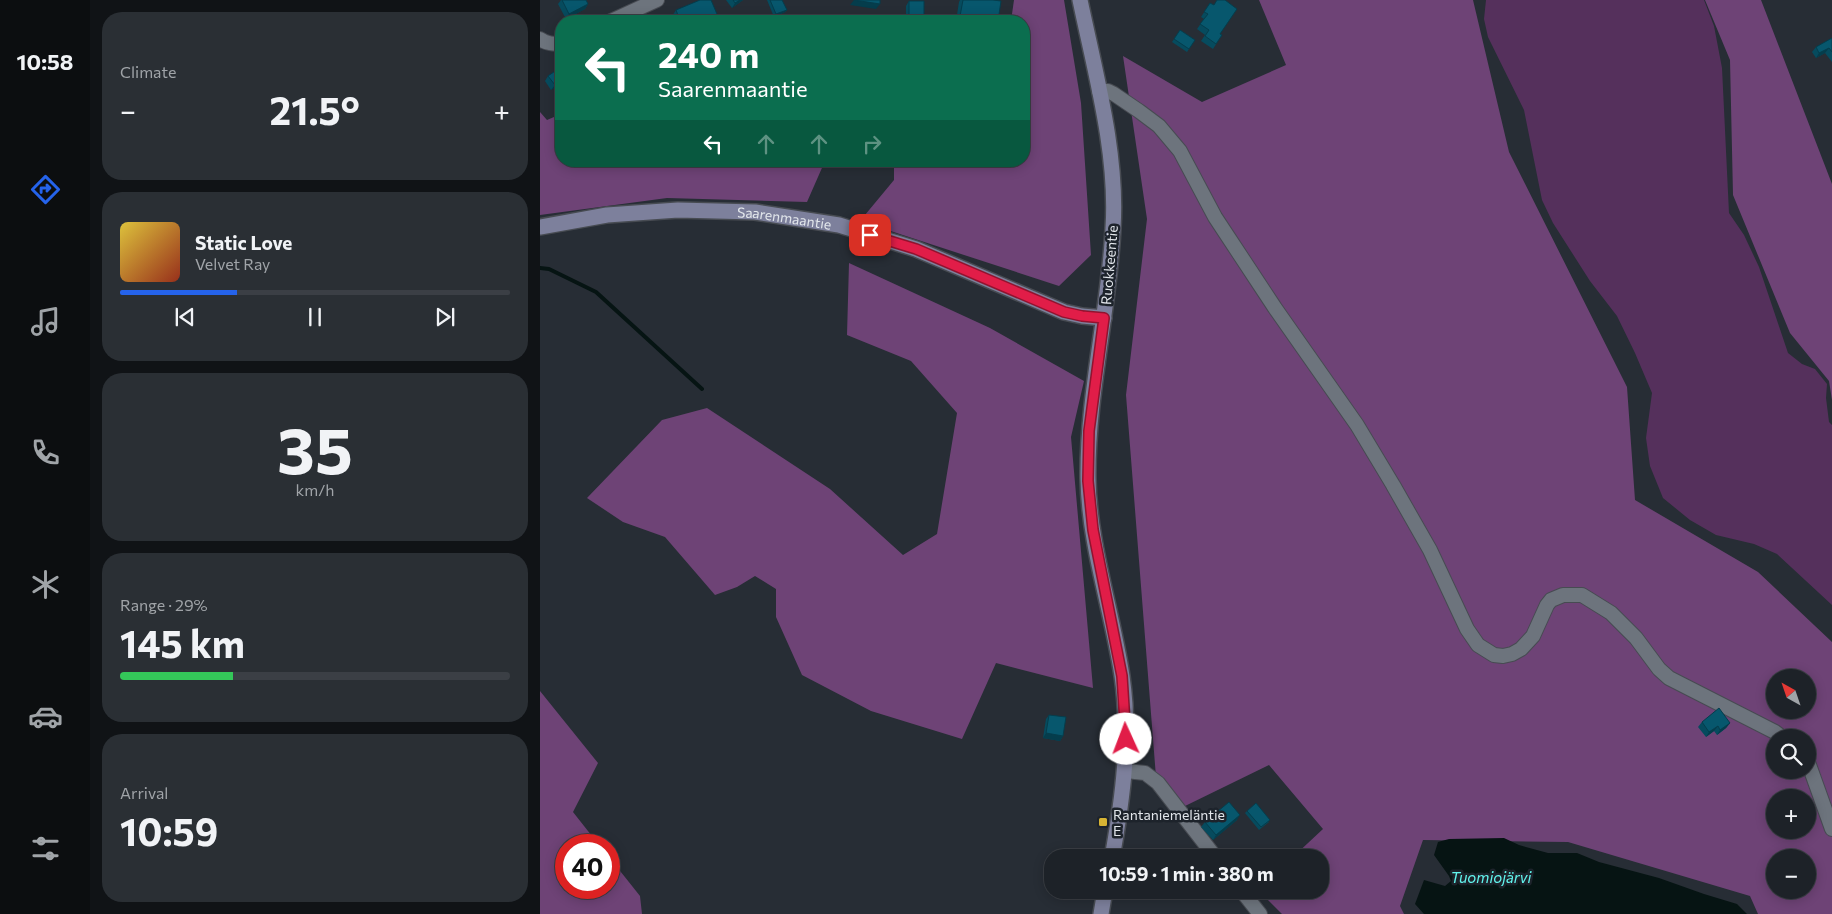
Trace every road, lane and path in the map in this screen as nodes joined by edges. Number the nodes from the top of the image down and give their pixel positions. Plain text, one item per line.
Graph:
1 (657, 0) edge
2 (1080, 0) edge
3 (624, 15) edge
4 (541, 40) edge
5 (555, 44) edge
6 (1098, 91) junction
7 (540, 227) edge
8 (1104, 318) junction
9 (1770, 729) edge
10 (1126, 771) junction
11 (1814, 779) edge
12 (1832, 829) edge
13 (1113, 849) edge
14 (1209, 849) edge
15 (1104, 899) edge
16 (1248, 899) edge
17 (1101, 914) edge
18 (1260, 914) edge

1 - 3 street
2 - 6 street, Ruokkeentie
4 - 5 street
6 - 8 street, Ruokkeentie
6 - 9 street
7 - 8 street, Saarenmaantie
8 - 10 street, Ruokkeentie
10 - 13 street, Ruokkeentie
10 - 14 street
11 - 12 street
15 - 17 street
16 - 18 street

